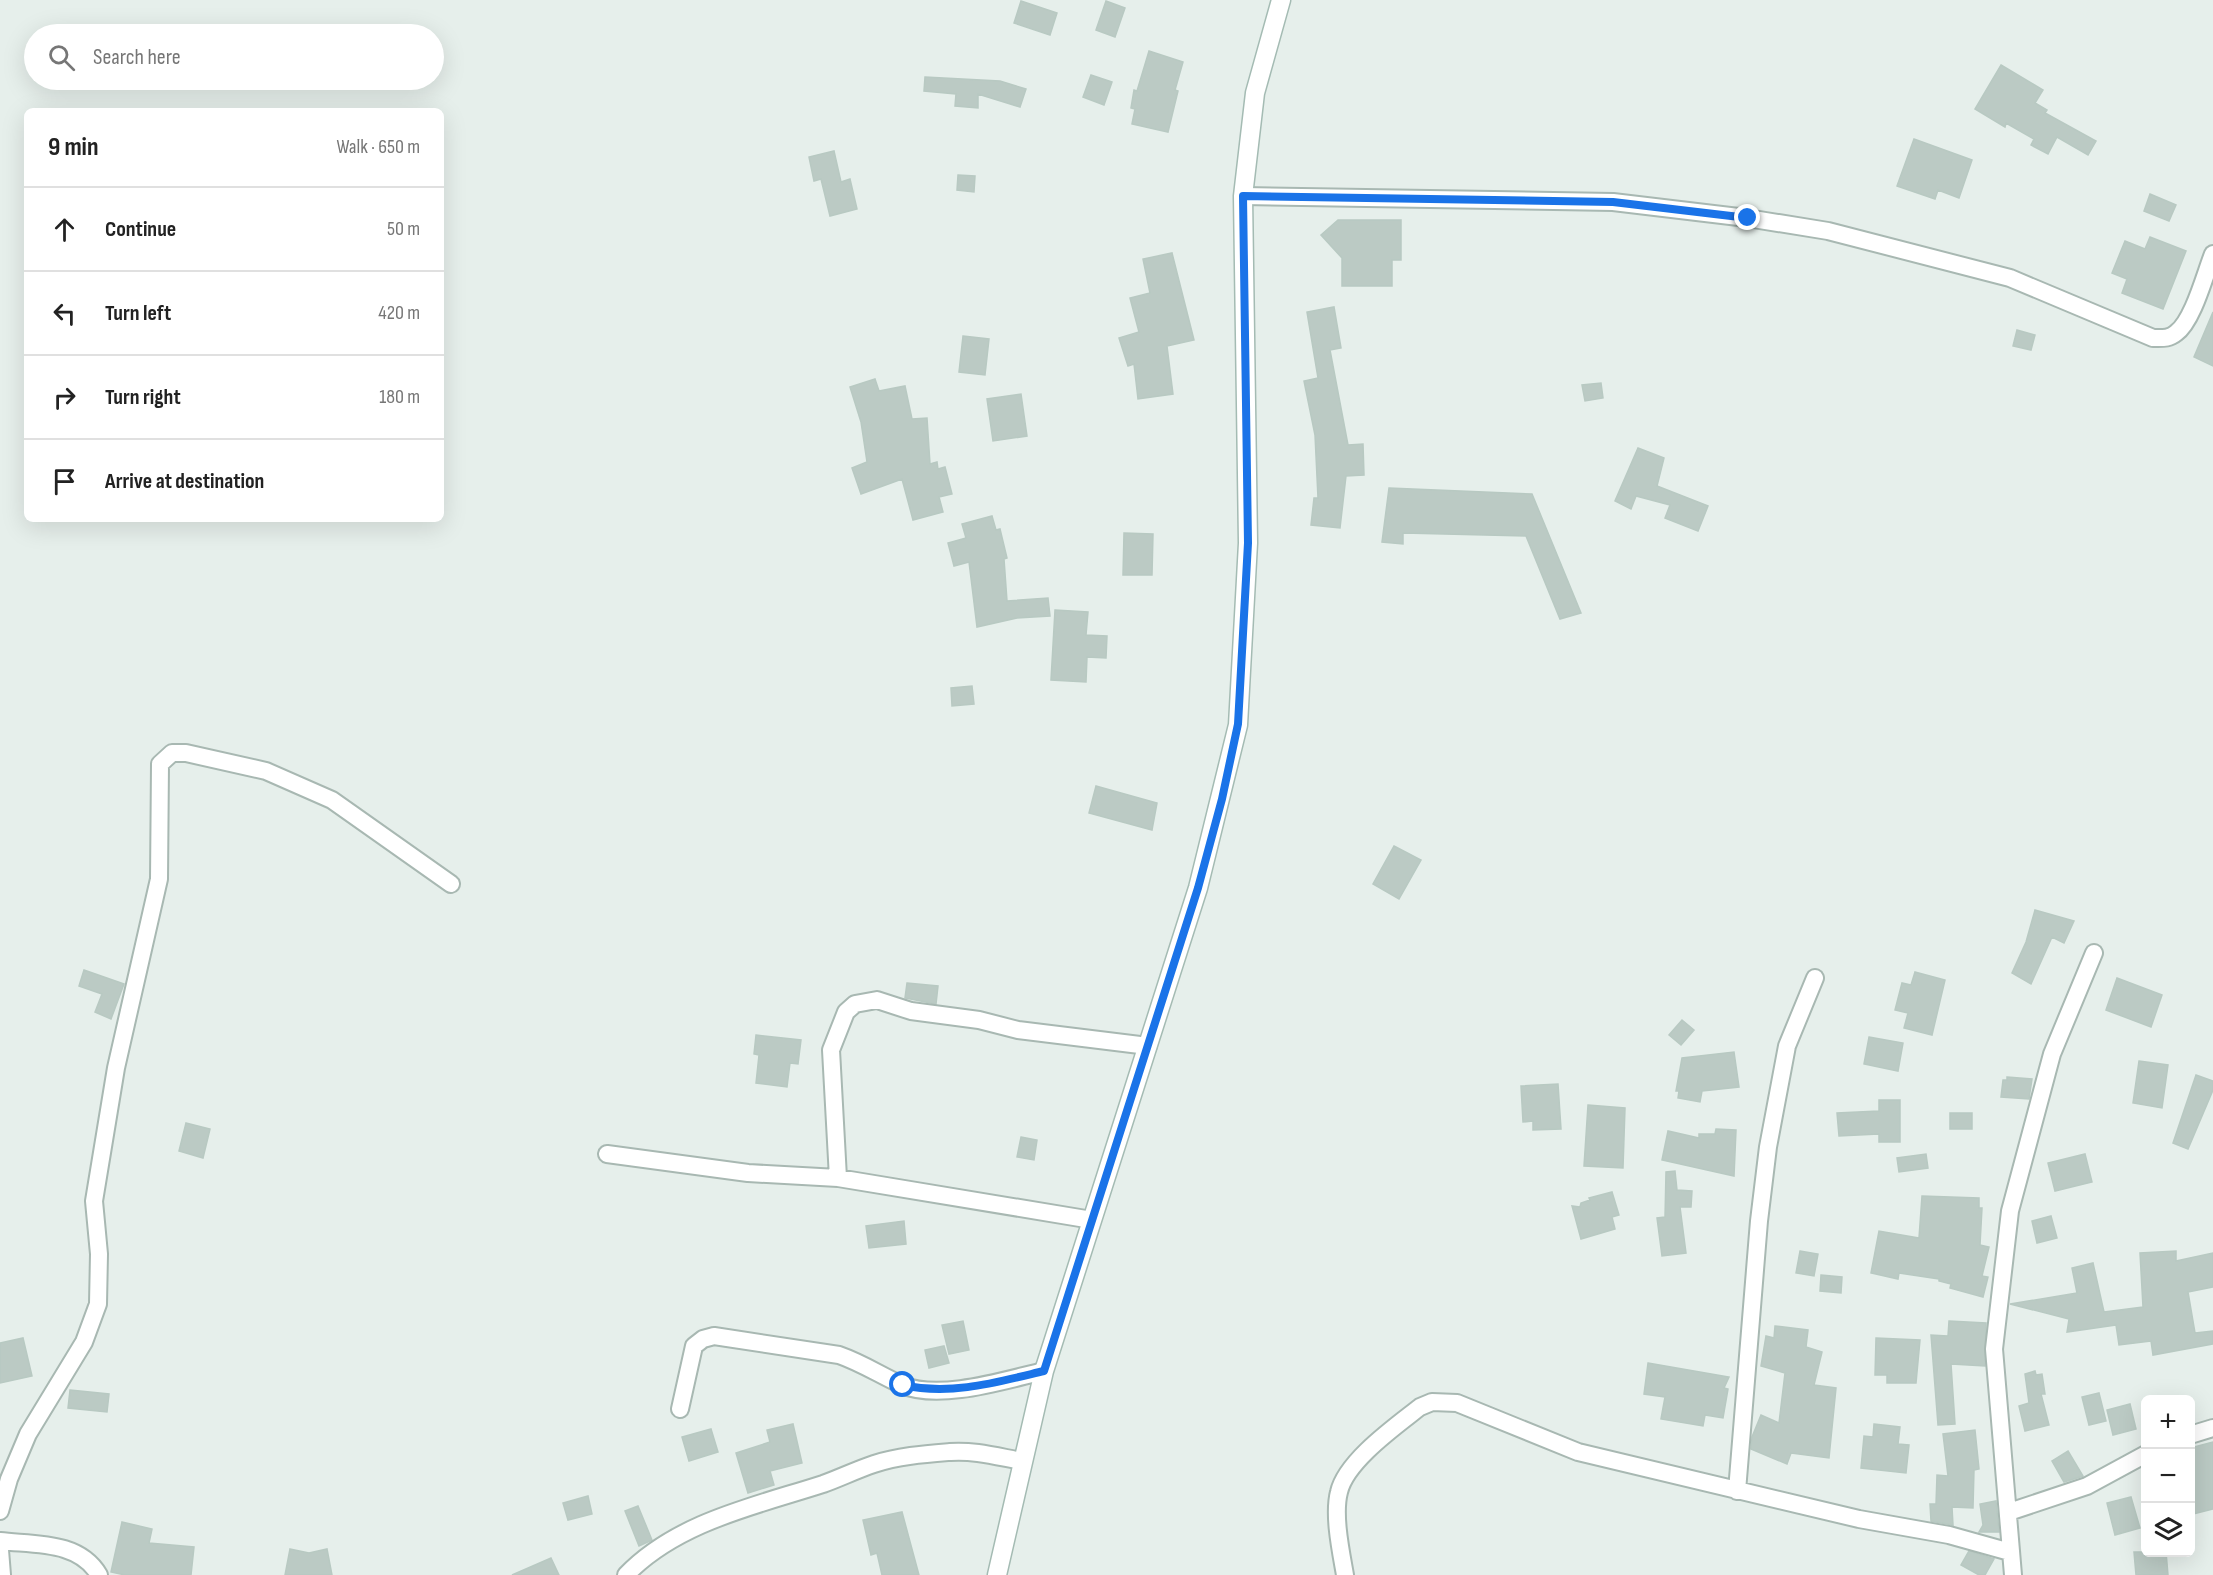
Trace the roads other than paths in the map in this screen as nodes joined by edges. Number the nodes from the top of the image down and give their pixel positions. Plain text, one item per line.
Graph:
1 (1281, 0) edge
2 (1243, 196) junction
3 (2213, 254) edge
4 (451, 884) dead end
5 (2094, 953) dead end
6 (1815, 978) dead end
7 (1148, 1046) junction
8 (607, 1154) dead end
9 (838, 1178) junction
10 (1092, 1221) junction
11 (1044, 1371) junction
12 (680, 1409) dead end
13 (2213, 1428) edge
14 (2195, 1433) edge
15 (2141, 1456) edge
16 (1022, 1461) junction
17 (4, 1478) edge
18 (1737, 1491) junction
19 (0, 1511) edge
20 (2009, 1512) junction
21 (0, 1541) edge
22 (0, 1550) edge
23 (2010, 1552) junction
24 (2, 1575) edge
25 (99, 1575) edge
26 (626, 1575) edge
27 (997, 1575) edge
28 (1345, 1575) edge
29 (2013, 1575) edge

1 - 2 main road
2 - 3 street
2 - 7 main road
4 - 17 street
5 - 20 street
6 - 18 street
7 - 9 street
7 - 10 main road
8 - 9 street
9 - 10 street
10 - 11 main road
11 - 12 street
11 - 16 main road
13 - 14 street
15 - 20 street
16 - 26 street
16 - 27 main road
17 - 19 street
18 - 23 street
18 - 28 street
20 - 23 street
21 - 25 street
22 - 24 street
23 - 29 street

